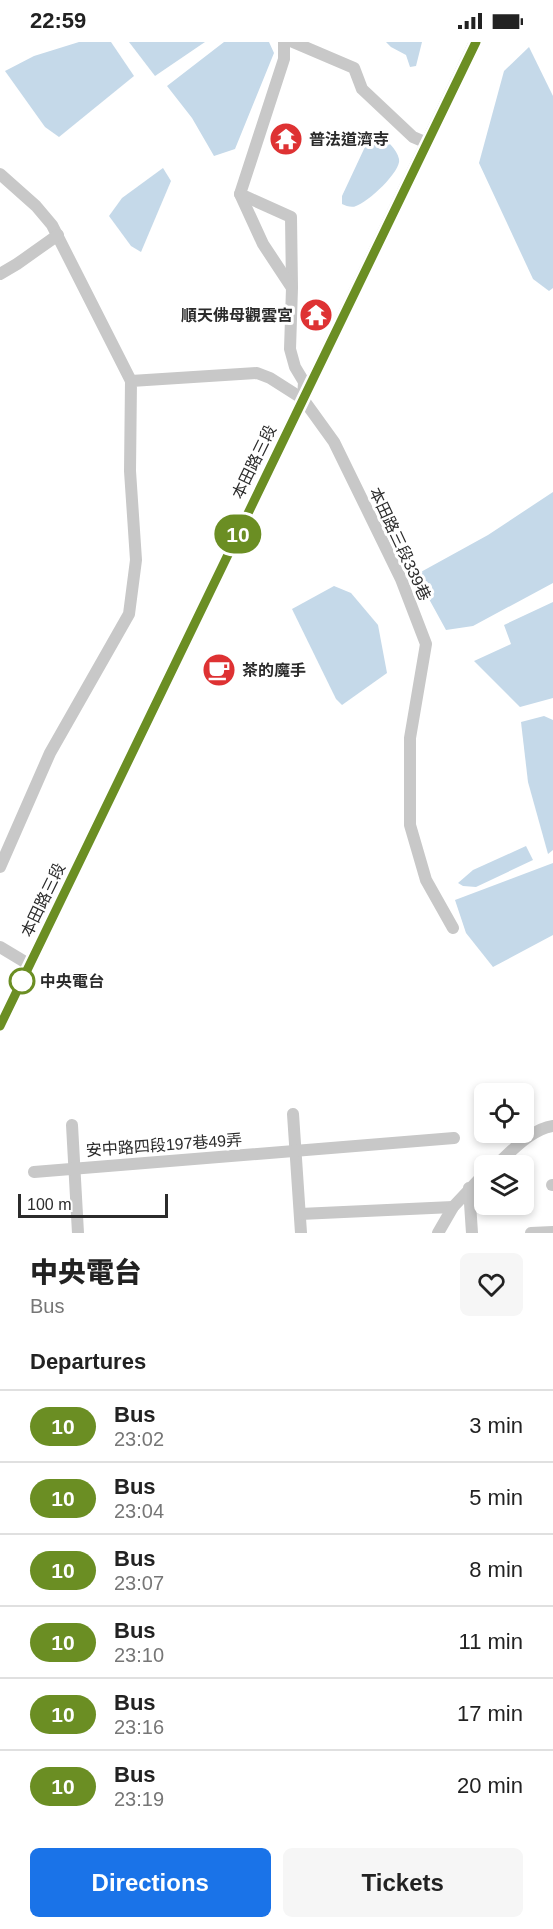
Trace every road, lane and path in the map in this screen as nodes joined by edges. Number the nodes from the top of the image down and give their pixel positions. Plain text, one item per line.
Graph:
1 (284, 42) edge
2 (293, 42) edge
3 (476, 42) edge
4 (427, 143) junction
5 (0, 174) edge
6 (240, 194) junction
7 (58, 235) junction
8 (0, 274) edge
9 (292, 288) junction
10 (131, 381) junction
11 (303, 399) junction
12 (0, 867) edge
13 (453, 928) dead end
14 (0, 947) edge
15 (30, 965) junction
16 (0, 1026) edge
17 (293, 1113) dead end
18 (72, 1125) dead end
19 (553, 1126) edge
20 (454, 1138) dead end
21 (295, 1152) junction
22 (508, 1155) edge
23 (75, 1168) junction
24 (34, 1172) dead end
25 (474, 1183) edge
26 (469, 1188) junction
27 (453, 1207) junction
28 (300, 1214) junction
29 (553, 1232) edge
30 (78, 1233) edge
31 (301, 1233) edge
32 (438, 1233) edge
33 (472, 1233) edge
34 (531, 1233) edge

1 - 6 street
2 - 4 street
3 - 4 street, 本田路三段
4 - 11 street, 本田路三段
5 - 7 street
6 - 9 street
6 - 9 street, 本田路三段339巷
7 - 8 street
7 - 10 street
9 - 11 street, 本田路三段339巷
10 - 11 street
10 - 12 street
11 - 13 street, 本田路三段339巷
11 - 15 street, 本田路三段
14 - 15 street
15 - 16 street, 本田路三段
17 - 21 street
18 - 23 street
19 - 22 street
20 - 21 street, 安中路四段197巷49弄
21 - 23 street, 安中路四段197巷49弄
21 - 28 street
23 - 24 street, 安中路四段197巷49弄
23 - 30 street
25 - 26 street
26 - 27 street
26 - 33 street
27 - 28 street
27 - 32 street
28 - 31 street
29 - 34 street

